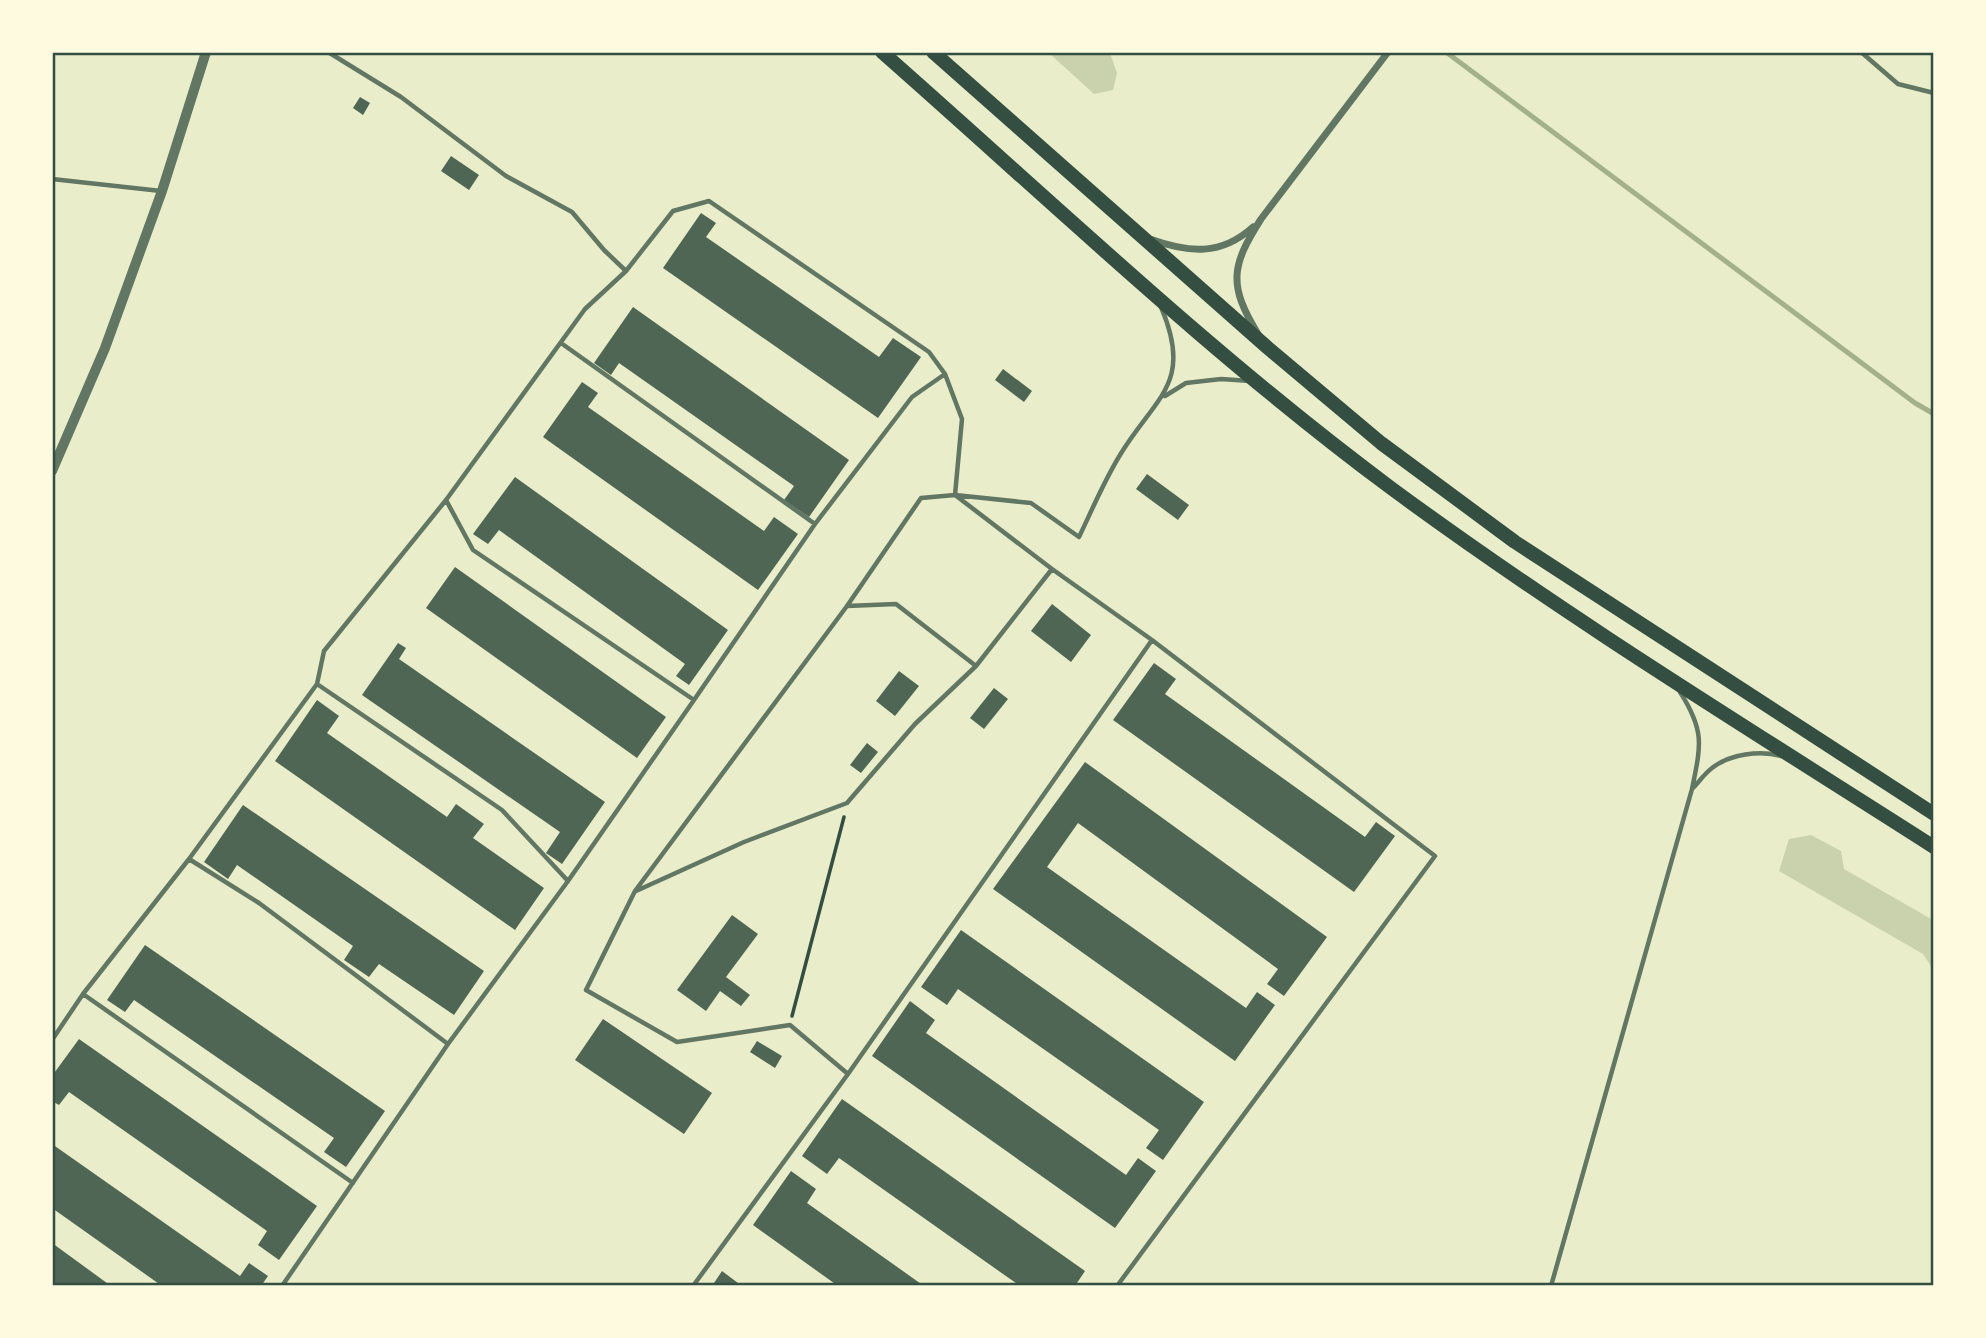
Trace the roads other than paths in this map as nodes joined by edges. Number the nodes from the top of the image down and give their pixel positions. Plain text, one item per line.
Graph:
1 (206, 52) edge
2 (328, 52) edge
3 (882, 52) edge
4 (933, 52) edge
5 (1388, 52) edge
6 (1861, 52) edge
7 (1934, 93) edge
8 (52, 179) edge
9 (162, 191) junction
10 (1261, 219) junction
11 (1141, 236) junction
12 (626, 271) junction
13 (1155, 294) junction
14 (561, 343) junction
15 (1268, 348) junction
16 (945, 374) junction
17 (1164, 397) junction
18 (1277, 398) junction
19 (52, 471) edge
20 (955, 495) junction
21 (446, 500) junction
22 (815, 524) junction
23 (1052, 569) junction
24 (847, 606) junction
25 (1152, 640) junction
26 (976, 666) junction
27 (1662, 673) junction
28 (317, 684) junction
29 (695, 700) junction
30 (1801, 762) junction
31 (1692, 789) junction
32 (1934, 814) edge
33 (1934, 847) edge
34 (189, 859) junction
35 (568, 881) junction
36 (635, 891) junction
37 (83, 994) junction
38 (52, 1040) edge
39 (449, 1044) junction
40 (848, 1074) junction
41 (353, 1183) junction
42 (282, 1286) edge
43 (693, 1286) edge
44 (1118, 1286) edge
45 (1551, 1286) edge

1 - 9 street
2 - 12 lane
3 - 13 main road
4 - 11 main road
5 - 10 street
6 - 7 lane
8 - 9 lane
9 - 19 street
10 - 11 street
10 - 15 street
11 - 15 main road
12 - 14 lane
12 - 16 lane
13 - 17 lane
13 - 18 main road
14 - 21 lane
14 - 22 lane
15 - 32 main road
16 - 20 lane
16 - 22 lane
17 - 18 lane
17 - 20 lane
18 - 27 main road
20 - 23 lane
20 - 24 lane
21 - 28 lane
21 - 29 lane
22 - 29 lane
23 - 25 lane
23 - 26 lane
24 - 26 lane
24 - 36 lane
25 - 40 lane
25 - 44 lane
26 - 36 lane
27 - 30 main road
27 - 31 lane
28 - 34 lane
28 - 35 lane
29 - 35 lane
30 - 31 lane
30 - 33 main road
31 - 45 lane
34 - 37 lane
34 - 39 lane
35 - 39 lane
36 - 40 lane
37 - 38 lane
37 - 41 lane
39 - 41 lane
40 - 43 lane
41 - 42 lane

